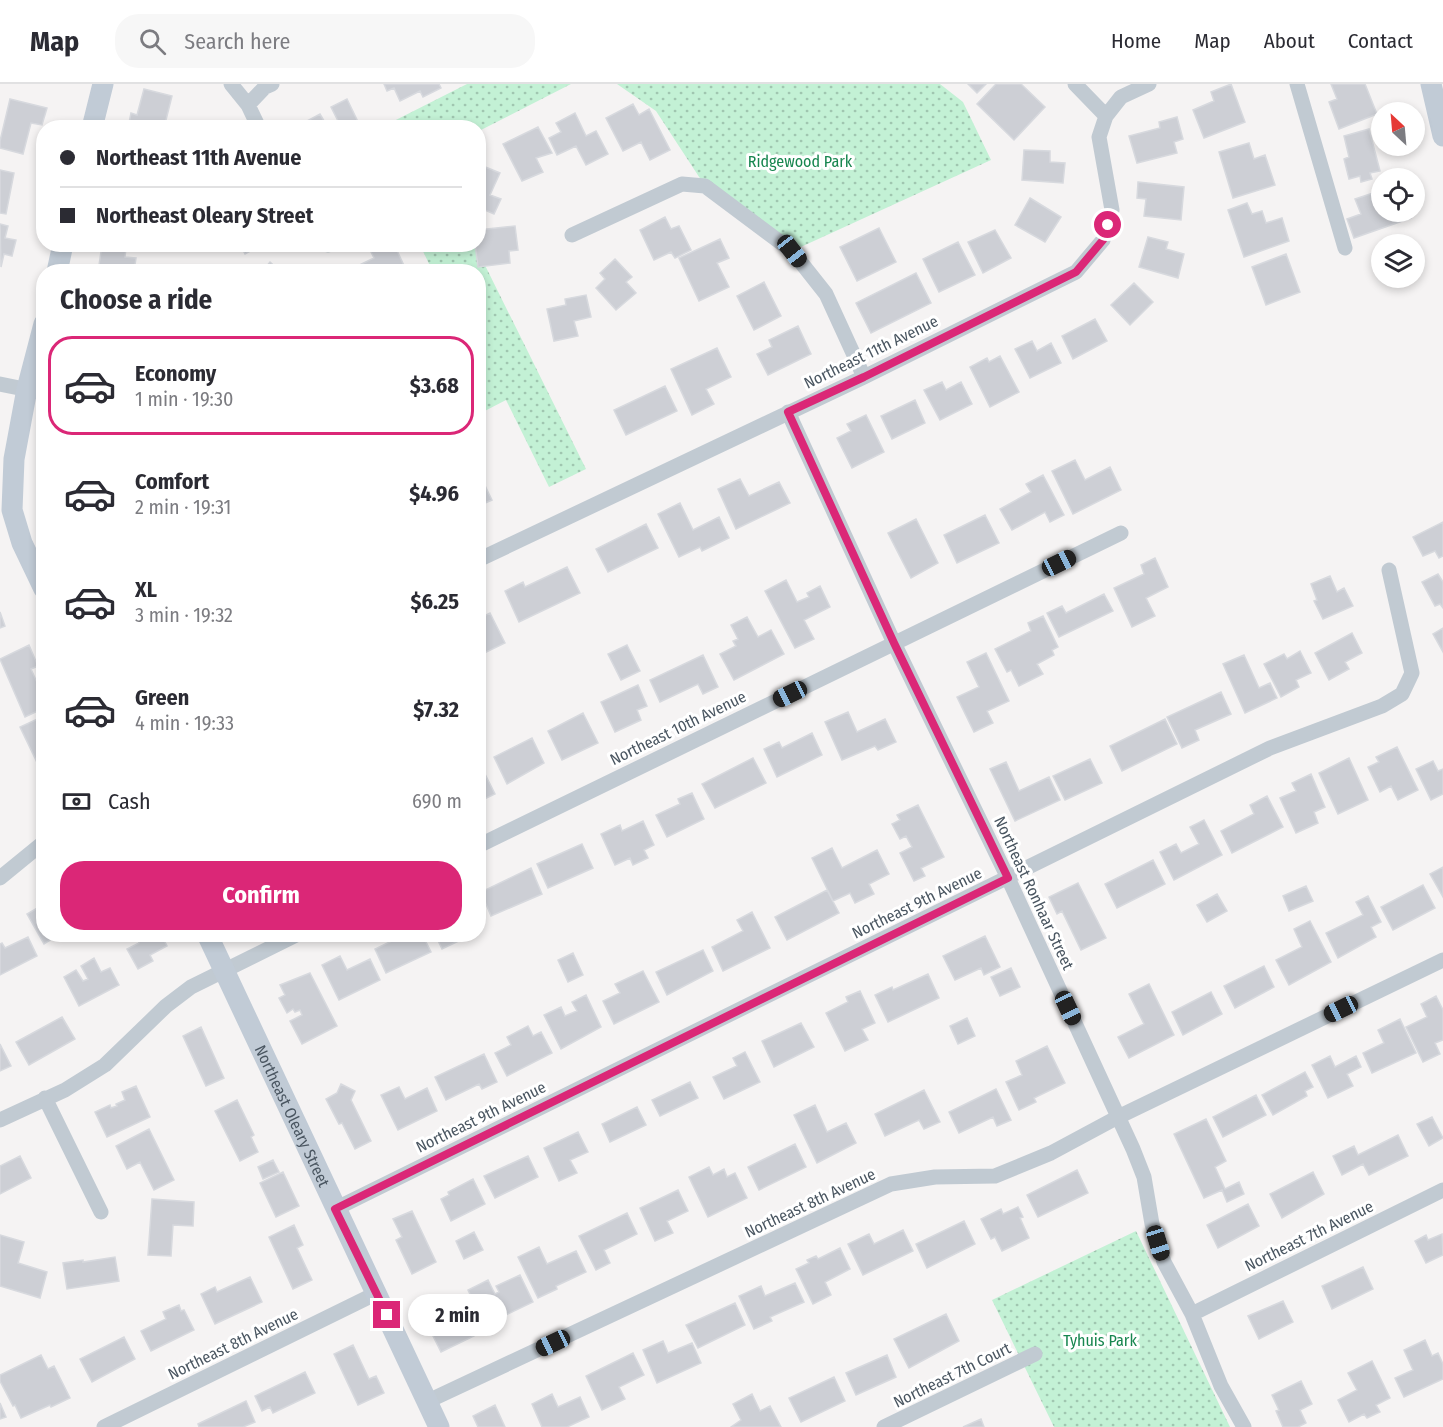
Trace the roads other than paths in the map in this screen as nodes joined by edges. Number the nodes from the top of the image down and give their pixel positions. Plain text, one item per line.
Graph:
1 (103, 84) edge
2 (231, 84) edge
3 (272, 84) edge
4 (1075, 84) edge
5 (1149, 84) edge
6 (1297, 84) edge
7 (1431, 84) edge
8 (248, 105) junction
9 (1106, 116) junction
10 (94, 120) edge
11 (255, 120) edge
12 (1443, 136) edge
13 (572, 235) dead end
14 (1345, 248) dead end
15 (864, 377) junction
16 (0, 384) edge
17 (35, 391) edge
18 (788, 412) junction
19 (1121, 533) dead end
20 (486, 556) edge
21 (1389, 570) dead end
22 (36, 572) edge
23 (894, 643) junction
24 (486, 842) edge
25 (36, 849) edge
26 (0, 878) edge
27 (1008, 878) junction
28 (211, 942) edge
29 (282, 942) edge
30 (1443, 960) edge
31 (224, 971) junction
32 (45, 1098) junction
33 (1118, 1117) junction
34 (0, 1120) edge
35 (1443, 1190) edge
36 (335, 1209) junction
37 (101, 1212) dead end
38 (377, 1293) junction
39 (1192, 1314) junction
40 (1035, 1354) dead end
41 (426, 1402) junction
42 (104, 1427) edge
43 (438, 1427) edge
44 (884, 1427) edge
45 (1244, 1427) edge

1 - 10 street
2 - 8 street
3 - 8 street
4 - 9 street
5 - 9 street
6 - 14 street
7 - 12 street
8 - 11 street
9 - 15 street, Northeast 11th Avenue
13 - 15 street
15 - 18 street, Northeast 11th Avenue
16 - 17 street
17 - 22 street
18 - 20 street, Northeast 11th Avenue
18 - 23 street, Northeast Ronhaar Street
19 - 23 street, Northeast 10th Avenue
21 - 27 street, Northeast 9th Avenue
23 - 24 street, Northeast 10th Avenue
23 - 27 street, Northeast Ronhaar Street
25 - 26 street
27 - 33 street, Northeast Ronhaar Street
27 - 36 street, Northeast 9th Avenue
28 - 31 street, Northeast Oleary Street
29 - 31 street
30 - 33 street, Northeast 8th Avenue
31 - 32 street
31 - 36 street, Northeast Oleary Street
32 - 34 street
32 - 37 street
33 - 39 street, Northeast Ronhaar Street
33 - 41 street, Northeast 8th Avenue
35 - 39 street, Northeast 7th Avenue
36 - 38 street, Northeast Oleary Street
38 - 41 street, Northeast Oleary Street
38 - 42 street, Northeast 8th Avenue
39 - 45 street, Northeast Ronhaar Street
40 - 44 street, Northeast 7th Court
41 - 43 street, Northeast Oleary Street

